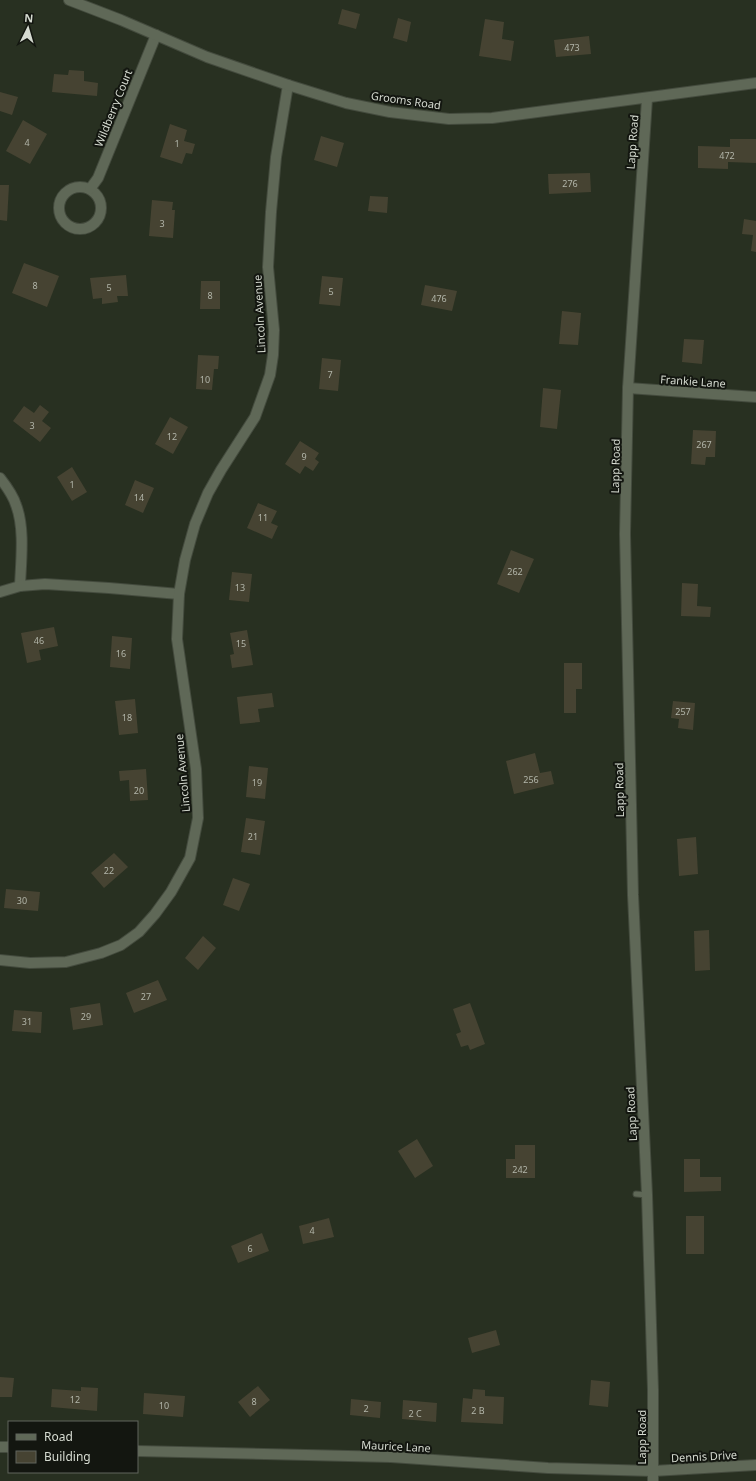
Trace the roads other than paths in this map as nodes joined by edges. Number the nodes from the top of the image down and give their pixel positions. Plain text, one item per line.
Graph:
1 (69, 0) edge
2 (156, 35) junction
3 (756, 83) edge
4 (288, 85) junction
5 (647, 99) junction
6 (90, 189) junction
7 (628, 388) junction
8 (756, 397) edge
9 (0, 478) edge
10 (20, 586) junction
11 (0, 592) edge
12 (179, 594) junction
13 (0, 960) edge
14 (138, 1451) edge
15 (756, 1465) edge
16 (653, 1476) edge

1 - 2 street, Grooms Road
2 - 4 street, Grooms Road
2 - 6 street, Wildberry Court
3 - 5 street, Grooms Road
4 - 5 street, Grooms Road
4 - 12 street, Lincoln Avenue
5 - 7 street, Lapp Road
6 - 6 street
7 - 8 street, Frankie Lane
7 - 16 street, Lapp Road
9 - 10 street
10 - 11 street
10 - 12 street
12 - 13 street, Lincoln Avenue
14 - 16 street, Maurice Lane
15 - 16 street, Dennis Drive

